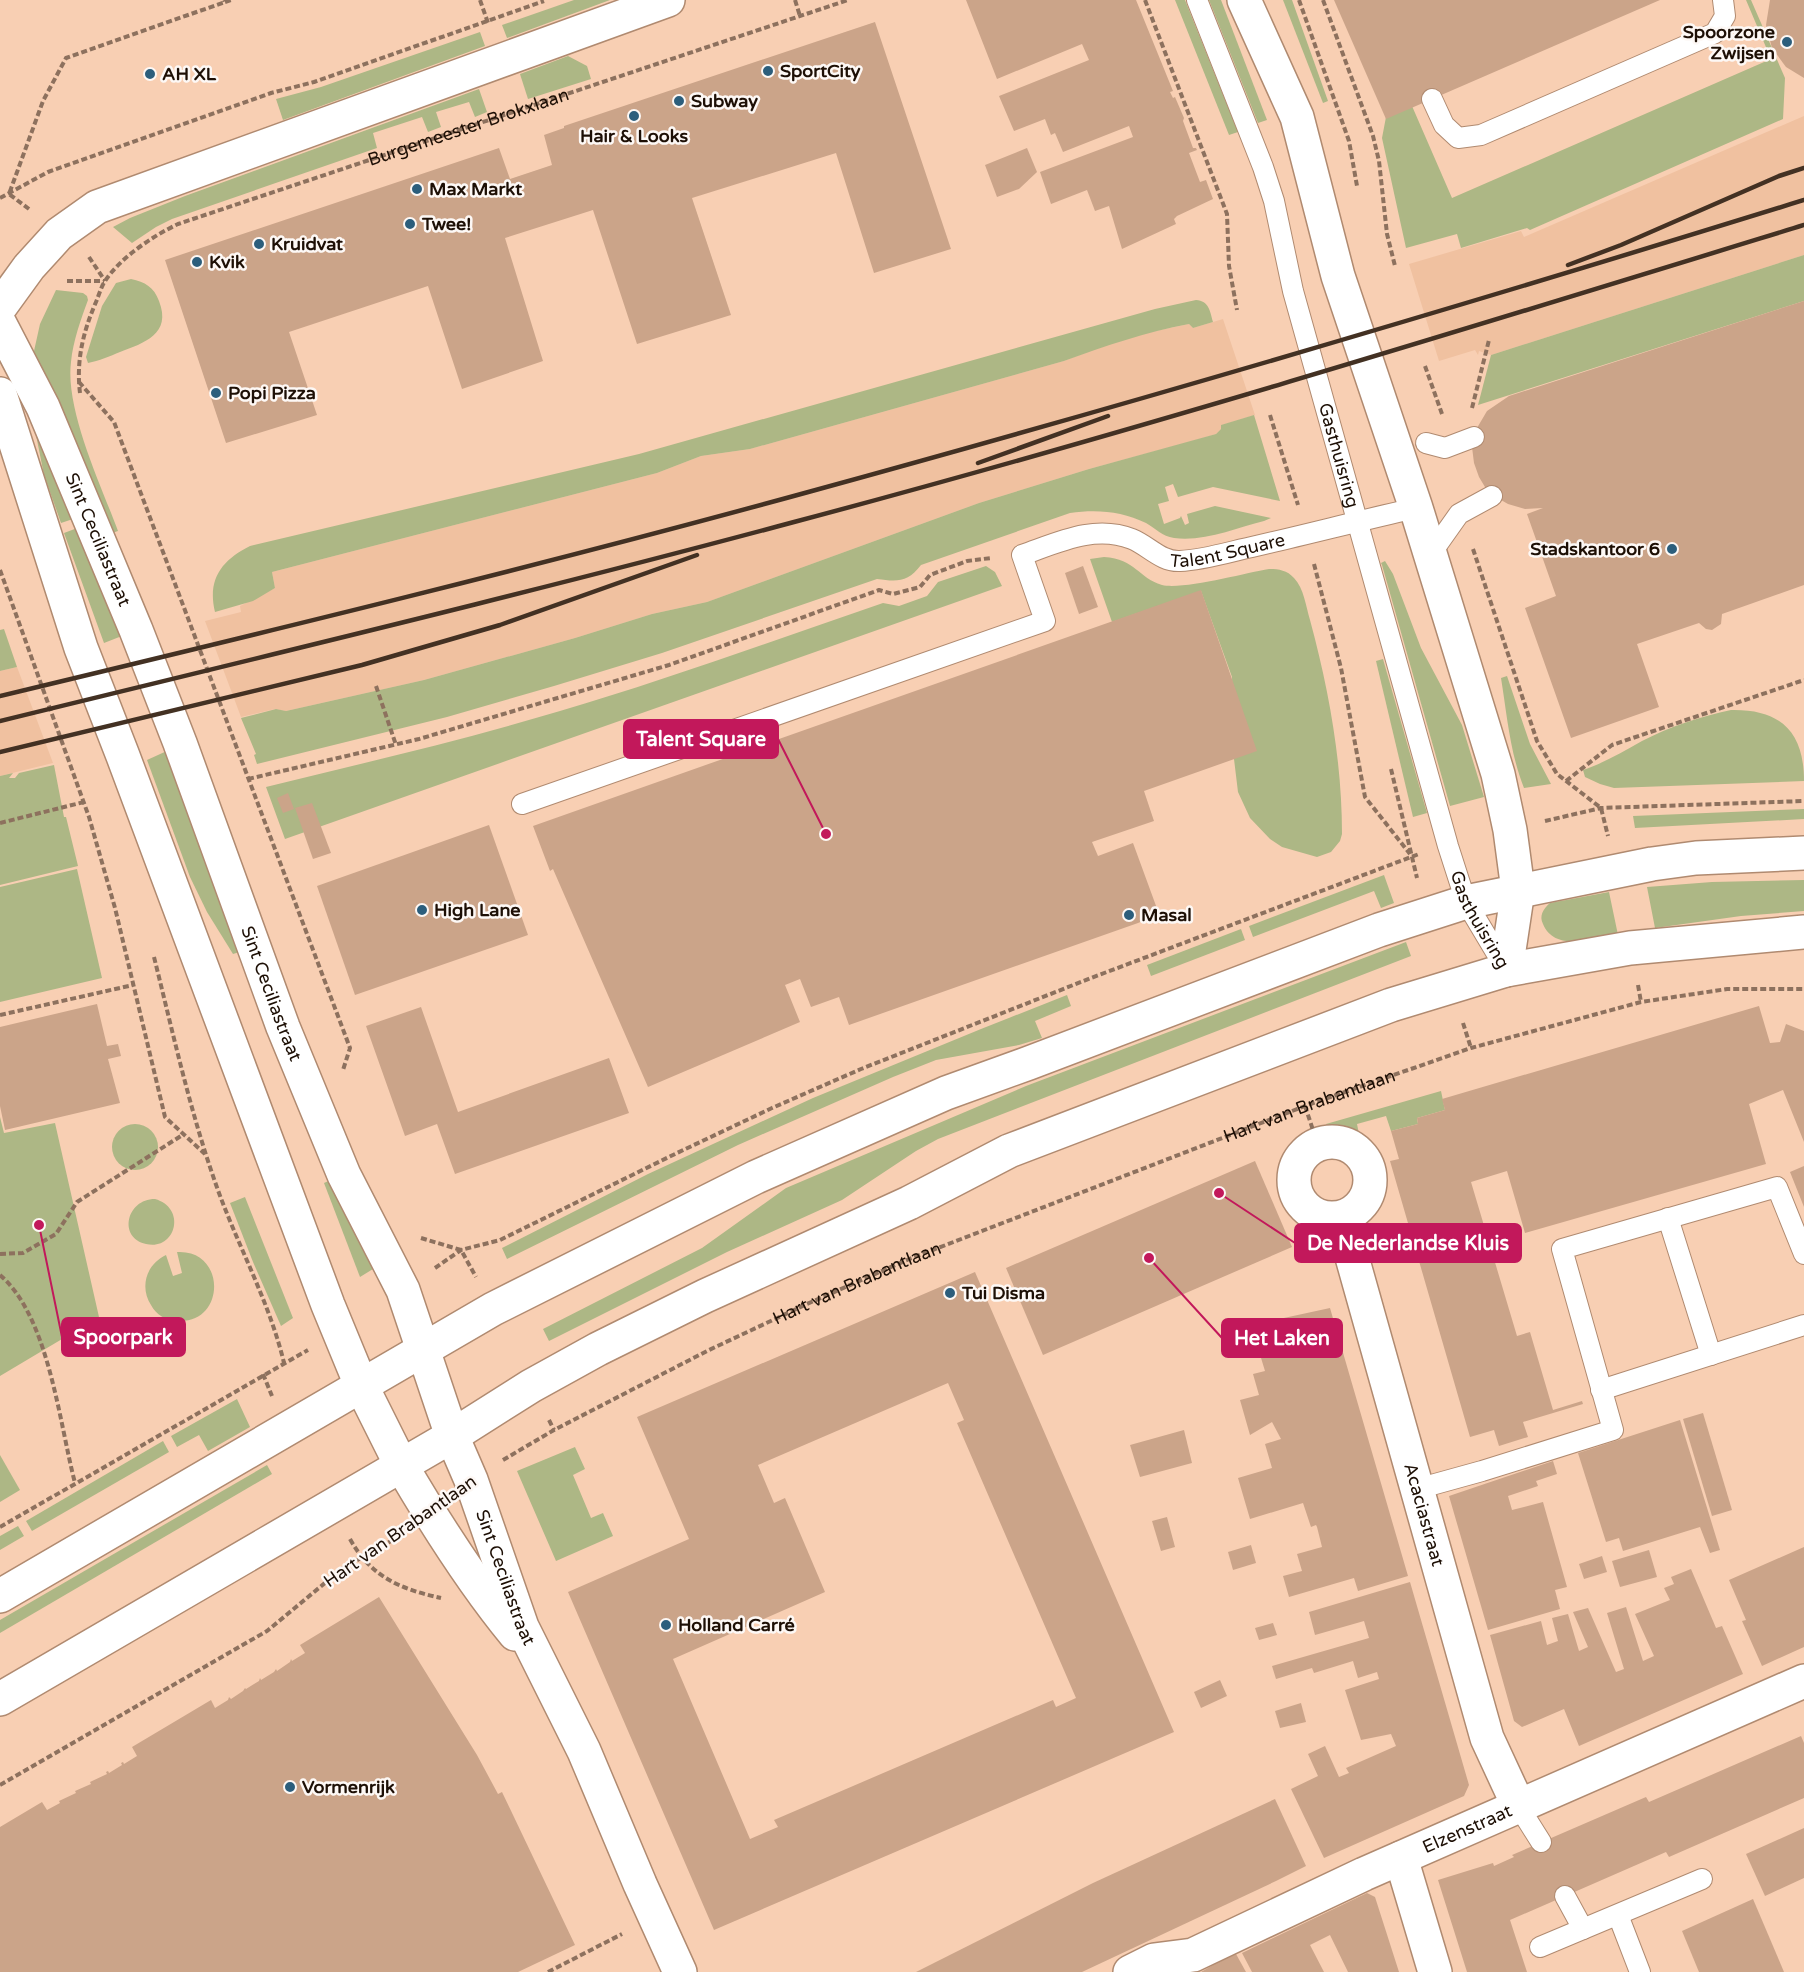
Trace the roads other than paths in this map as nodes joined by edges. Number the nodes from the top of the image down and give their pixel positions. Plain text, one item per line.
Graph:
1 (668, 0) edge
2 (1197, 0) edge
3 (1244, 0) edge
4 (1723, 0) edge
5 (1432, 99) dead end
6 (0, 307) edge
7 (0, 324) edge
8 (0, 394) edge
9 (1474, 437) dead end
10 (1426, 442) dead end
11 (1492, 496) dead end
12 (1416, 508) junction
13 (1358, 521) junction
14 (1430, 555) junction
15 (522, 804) dead end
16 (1804, 853) edge
17 (1518, 890) junction
18 (1466, 902) junction
19 (1804, 932) edge
20 (1506, 970) junction
21 (1341, 1218) junction
22 (1668, 1218) junction
23 (1804, 1254) edge
24 (1804, 1325) edge
25 (422, 1348) junction
26 (1711, 1355) junction
27 (361, 1385) junction
28 (1601, 1390) junction
29 (452, 1436) junction
30 (401, 1465) junction
31 (1417, 1489) junction
32 (0, 1596) edge
33 (540, 1663) junction
34 (1804, 1681) edge
35 (0, 1699) edge
36 (1519, 1807) junction
37 (1541, 1842) dead end
38 (1401, 1858) junction
39 (1702, 1879) dead end
40 (1565, 1896) dead end
41 (1618, 1915) junction
42 (1583, 1929) junction
43 (1540, 1947) dead end
44 (680, 1972) edge
45 (1130, 1972) edge
46 (1435, 1972) edge
47 (1640, 1972) edge

1 - 6 street
2 - 13 lane, Gasthuisring
3 - 12 street, Gasthuisring
4 - 5 lane
7 - 25 street, Sint Ceciliastraat
8 - 27 street, Sint Ceciliastraat
9 - 10 lane
11 - 14 lane
12 - 13 lane, Talent Square
12 - 14 street, Gasthuisring
13 - 15 lane, Talent Square
13 - 18 lane, Gasthuisring
14 - 17 street, Gasthuisring
16 - 17 street
17 - 18 street
17 - 20 street, Gasthuisring
18 - 20 lane, Gasthuisring
18 - 25 street
19 - 20 street
20 - 29 street
21 - 21 street
21 - 31 street, Acaciastraat
22 - 23 lane
22 - 26 lane
22 - 28 lane
24 - 26 lane
25 - 27 street
25 - 29 street, Sint Ceciliastraat
26 - 28 lane
27 - 30 street, Sint Ceciliastraat
27 - 32 street
28 - 31 lane
29 - 30 street
29 - 33 street, Sint Ceciliastraat
30 - 33 street, Sint Ceciliastraat
30 - 35 street
31 - 36 street, Acaciastraat
33 - 44 street, Sint Ceciliastraat
34 - 36 street, Elzenstraat
36 - 37 lane
36 - 38 street, Elzenstraat
38 - 45 street, Elzenstraat
38 - 46 street
39 - 41 lane
40 - 42 lane
41 - 42 lane
41 - 47 lane
42 - 43 lane

